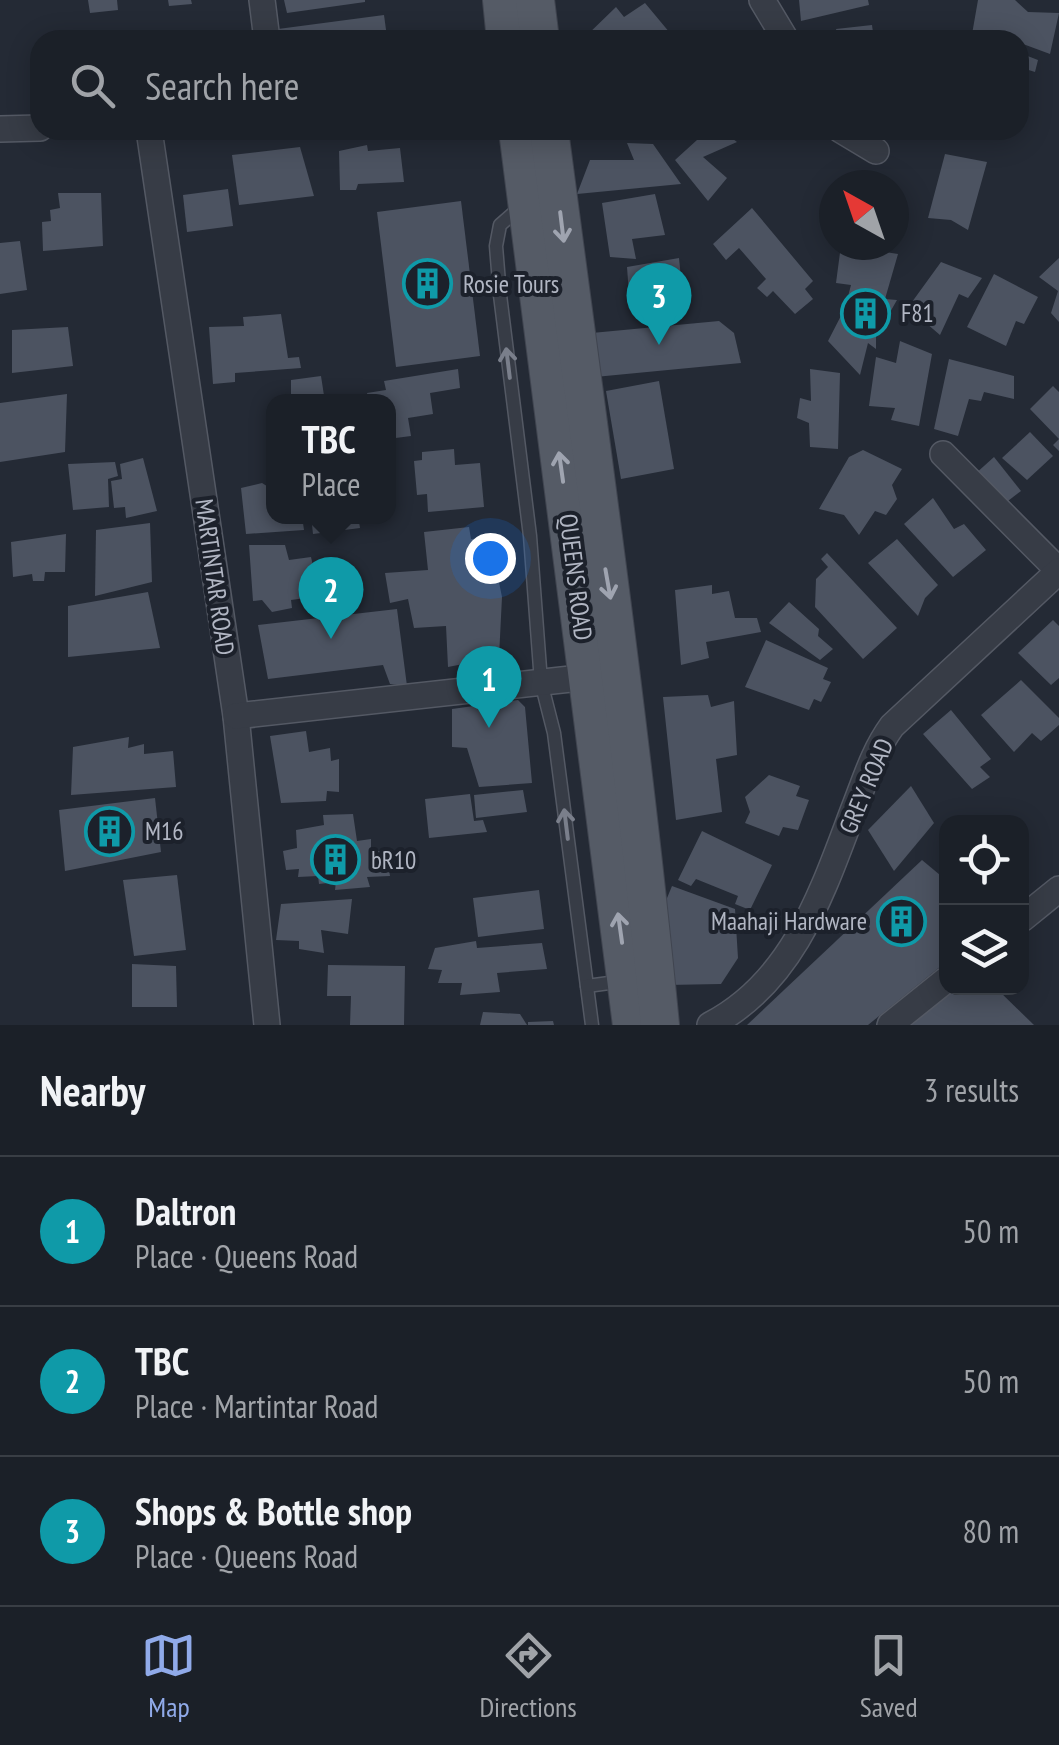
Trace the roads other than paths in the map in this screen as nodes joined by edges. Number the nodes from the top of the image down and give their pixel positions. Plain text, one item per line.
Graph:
1 (262, 0) edge
2 (502, 0) edge
3 (535, 0) edge
4 (762, 0) edge
5 (266, 30) edge
6 (505, 30) edge
7 (539, 30) edge
8 (780, 30) edge
9 (30, 128) edge
10 (0, 129) edge
11 (150, 140) edge
12 (519, 140) edge
13 (551, 140) edge
14 (857, 140) edge
15 (876, 152) dead end
16 (527, 202) junction
17 (943, 454) dead end
18 (1059, 571) edge
19 (589, 676) junction
20 (542, 682) junction
21 (236, 716) junction
22 (1059, 889) edge
23 (1029, 913) edge
24 (627, 981) junction
25 (587, 986) junction
26 (939, 986) edge
27 (268, 1025) edge
28 (592, 1025) edge
29 (632, 1025) edge
30 (660, 1025) edge
31 (710, 1025) edge
32 (890, 1025) edge

1 - 5 street
2 - 6 main road
3 - 7 main road
4 - 8 street
9 - 10 street
11 - 21 street, MARTINTAR ROAD
12 - 16 main road, QUEENS ROAD
13 -> 30 main road, QUEENS ROAD
14 - 15 street
19 -> 16 main road, QUEENS ROAD
20 -> 16 lane
17 - 18 street
18 - 31 street, GREY ROAD
19 - 20 street
24 -> 19 main road, QUEENS ROAD
20 - 21 street
25 -> 20 lane
21 - 27 street, MARTINTAR ROAD
22 - 23 street
24 - 25 lane
24 - 29 main road, QUEENS ROAD
25 - 28 lane
26 - 32 street

